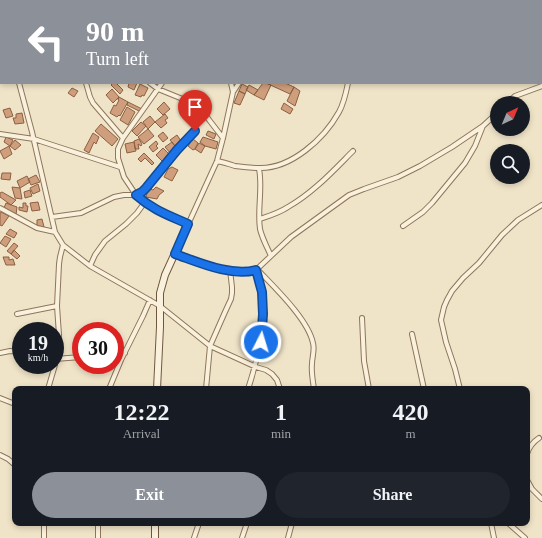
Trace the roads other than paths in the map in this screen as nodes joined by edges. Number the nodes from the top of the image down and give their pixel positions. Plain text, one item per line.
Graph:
1 (19, 84) edge
2 (86, 84) edge
3 (151, 84) edge
4 (161, 84) edge
5 (231, 84) edge
6 (238, 84) edge
7 (348, 84) edge
8 (542, 86) edge
9 (158, 89) junction
10 (233, 92) junction
11 (515, 96) edge
12 (490, 119) edge
13 (483, 126) junction
14 (195, 131) dead end
15 (0, 134) edge
16 (123, 138) junction
17 (224, 138) junction
18 (34, 139) junction
19 (353, 151) dead end
20 (217, 161) junction
21 (120, 167) junction
22 (260, 168) junction
23 (136, 195) junction
24 (145, 202) junction
25 (542, 205) edge
26 (0, 208) edge
27 (52, 217) junction
28 (260, 219) junction
29 (188, 224) junction
30 (403, 226) dead end
31 (55, 232) junction
32 (63, 245) junction
33 (175, 254) junction
34 (271, 256) junction
35 (90, 266) junction
36 (257, 269) junction
37 (230, 270) junction
38 (150, 300) junction
39 (57, 306) junction
40 (160, 306) junction
41 (17, 314) dead end
42 (362, 318) dead end
43 (58, 322) edge
44 (412, 334) dead end
45 (210, 346) junction
46 (12, 351) edge
47 (0, 353) edge
48 (125, 353) joint
49 (256, 367) junction
50 (52, 374) edge
51 (49, 386) edge
52 (110, 386) edge
53 (158, 386) edge
54 (206, 386) edge
55 (249, 386) edge
56 (279, 386) edge
57 (314, 386) edge
58 (368, 386) edge
59 (423, 386) edge
60 (459, 386) edge
61 (0, 398) edge
62 (12, 403) edge
63 (539, 438) dead end
64 (530, 446) edge
65 (0, 455) edge
66 (12, 463) edge
67 (530, 485) edge
68 (542, 499) edge
69 (44, 526) edge
70 (98, 526) edge
71 (155, 526) edge
72 (198, 526) edge
73 (246, 526) edge
74 (291, 526) edge
75 (492, 526) edge
76 (511, 526) edge
77 (44, 538) edge
78 (98, 538) edge
79 (155, 538) edge
80 (194, 538) edge
81 (242, 538) edge
82 (288, 538) edge
83 (494, 538) edge
84 (525, 538) edge

1 - 18 street
2 - 16 street
3 - 9 street
4 - 9 street
5 - 10 street
6 - 10 street
7 - 22 street
8 - 11 street
9 - 16 street
9 - 17 street
10 - 17 street
12 - 13 street
13 - 30 street
13 - 34 street
14 - 23 street
15 - 18 street
16 - 21 street
17 - 20 street
18 - 21 street
18 - 27 street
19 - 28 street
20 - 22 street
20 - 29 street
21 - 23 street
22 - 28 street
23 - 24 street
23 - 27 street
24 - 29 street
24 - 35 street
25 - 60 street
26 - 31 street
27 - 31 street
28 - 34 street
29 - 33 street
31 - 32 street
32 - 35 street
32 - 39 street
33 - 37 street
33 - 40 street
34 - 36 street
35 - 38 street
36 - 37 street
36 - 49 street
36 - 57 street
37 - 45 street
38 - 40 street
38 - 48 street
39 - 41 street
39 - 43 street
40 - 45 street
40 - 53 street
42 - 58 street
44 - 59 street
45 - 49 street
45 - 54 street
46 - 47 street
48 - 52 street
49 - 55 street
49 - 56 street
50 - 51 street
61 - 62 street
63 - 64 street
65 - 66 street
67 - 68 street
69 - 77 street
70 - 78 street
71 - 79 street
72 - 80 street
73 - 81 street
74 - 82 street
75 - 83 street
76 - 84 street

